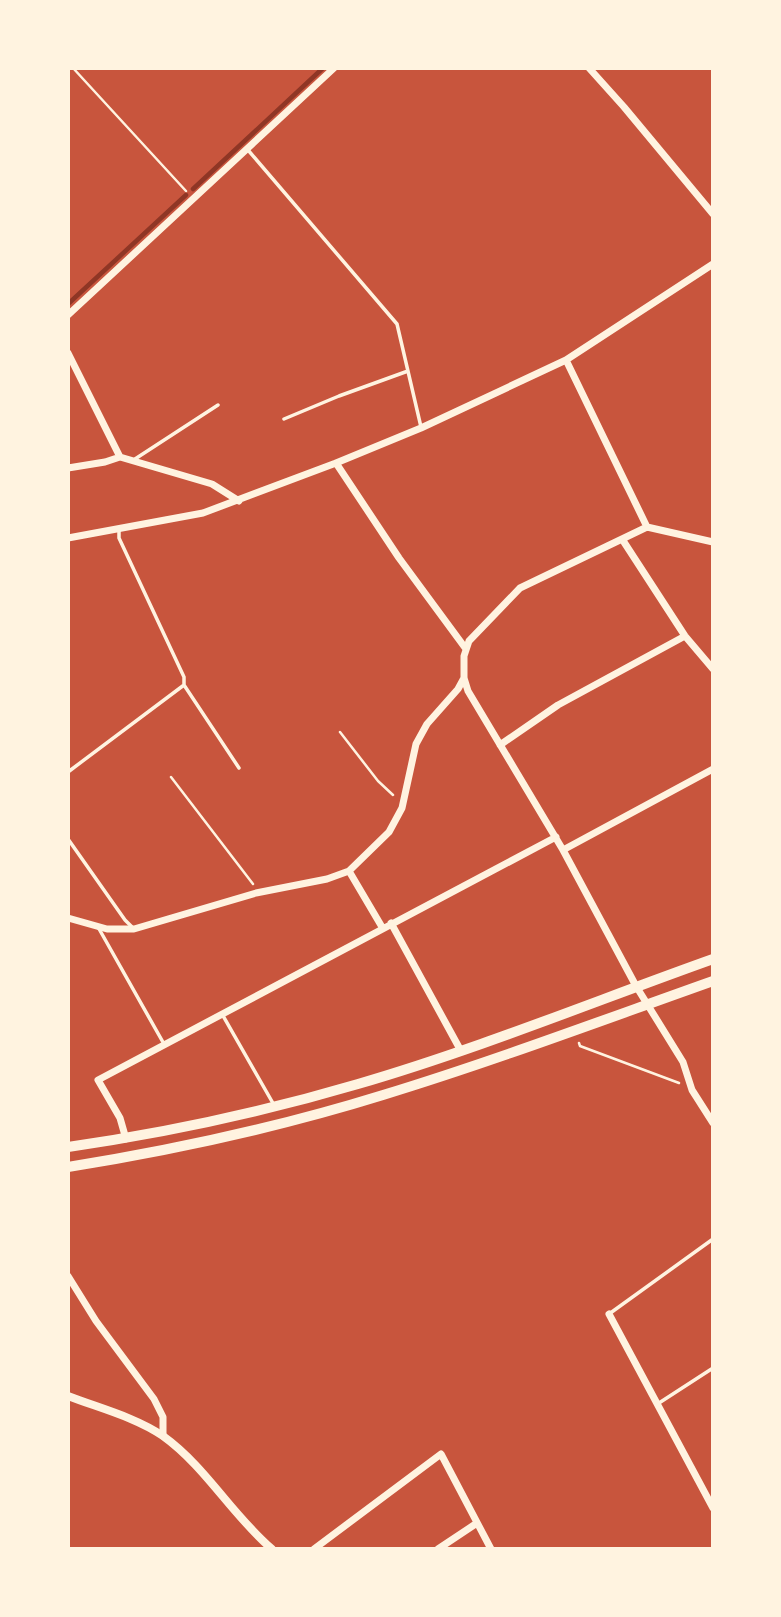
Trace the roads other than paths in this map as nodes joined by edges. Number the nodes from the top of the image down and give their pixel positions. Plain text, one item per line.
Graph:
1 (334, 68) edge
2 (589, 68) edge
3 (247, 148) junction
4 (713, 214) edge
5 (713, 264) edge
6 (68, 316) edge
7 (68, 353) edge
8 (566, 360) junction
9 (408, 371) junction
10 (218, 405) dead end
11 (284, 419) dead end
12 (422, 428) junction
13 (120, 457) junction
14 (133, 460) junction
15 (336, 463) junction
16 (68, 468) edge
17 (239, 501) junction
18 (647, 527) junction
19 (119, 530) junction
20 (68, 538) edge
21 (622, 539) junction
22 (713, 542) edge
23 (685, 636) junction
24 (466, 649) junction
25 (713, 668) edge
26 (464, 678) junction
27 (184, 685) junction
28 (500, 745) junction
29 (239, 768) dead end
30 (713, 769) edge
31 (68, 772) edge
32 (556, 837) junction
33 (68, 839) edge
34 (563, 849) junction
35 (349, 871) junction
36 (68, 918) edge
37 (391, 923) junction
38 (97, 926) junction
39 (382, 927) junction
40 (134, 929) junction
41 (713, 959) edge
42 (713, 981) edge
43 (636, 986) junction
44 (649, 1004) junction
45 (221, 1013) junction
46 (164, 1044) junction
47 (461, 1051) junction
48 (275, 1106) junction
49 (713, 1123) edge
50 (126, 1139) junction
51 (68, 1147) edge
52 (68, 1167) edge
53 (713, 1238) edge
54 (68, 1276) edge
55 (609, 1314) joint
56 (713, 1368) edge
57 (68, 1395) edge
58 (657, 1404) junction
59 (163, 1436) junction
60 (713, 1508) edge
61 (477, 1523) junction
62 (272, 1549) edge
63 (314, 1549) edge
64 (438, 1549) edge
65 (491, 1549) edge

1 - 3 street
2 - 4 street
3 - 6 street
3 - 9 lane
5 - 8 street
7 - 13 street
8 - 12 street
8 - 18 street
9 - 11 lane
9 - 12 lane
10 - 14 lane
12 - 15 street
13 - 14 street
13 - 16 street
14 - 17 street
15 - 17 street
15 - 24 street
17 - 19 street
18 - 21 street
18 - 22 street
19 - 20 street
19 - 27 lane
21 - 23 street
21 - 24 street
23 - 25 street
23 - 28 street
24 - 26 street
26 - 28 street
26 - 35 street
27 - 29 lane
27 - 31 lane
28 - 32 street
30 - 34 street
32 - 34 street
32 - 37 street
33 - 40 lane
34 - 43 street
35 - 39 street
35 - 40 street
36 - 38 street
37 - 39 street
37 - 47 street
38 - 40 street
38 - 46 lane
39 - 45 street
41 - 43 highway
42 - 44 highway
43 - 44 street
43 - 47 highway
44 - 49 street
44 - 52 highway
45 - 46 street
45 - 48 lane
46 - 50 street
47 - 48 highway
48 - 50 highway
50 - 51 highway
53 - 55 lane
54 - 59 street
55 - 58 street
56 - 58 lane
57 - 59 street
58 - 60 street
59 - 62 street
61 - 63 street
61 - 64 street
61 - 65 street

